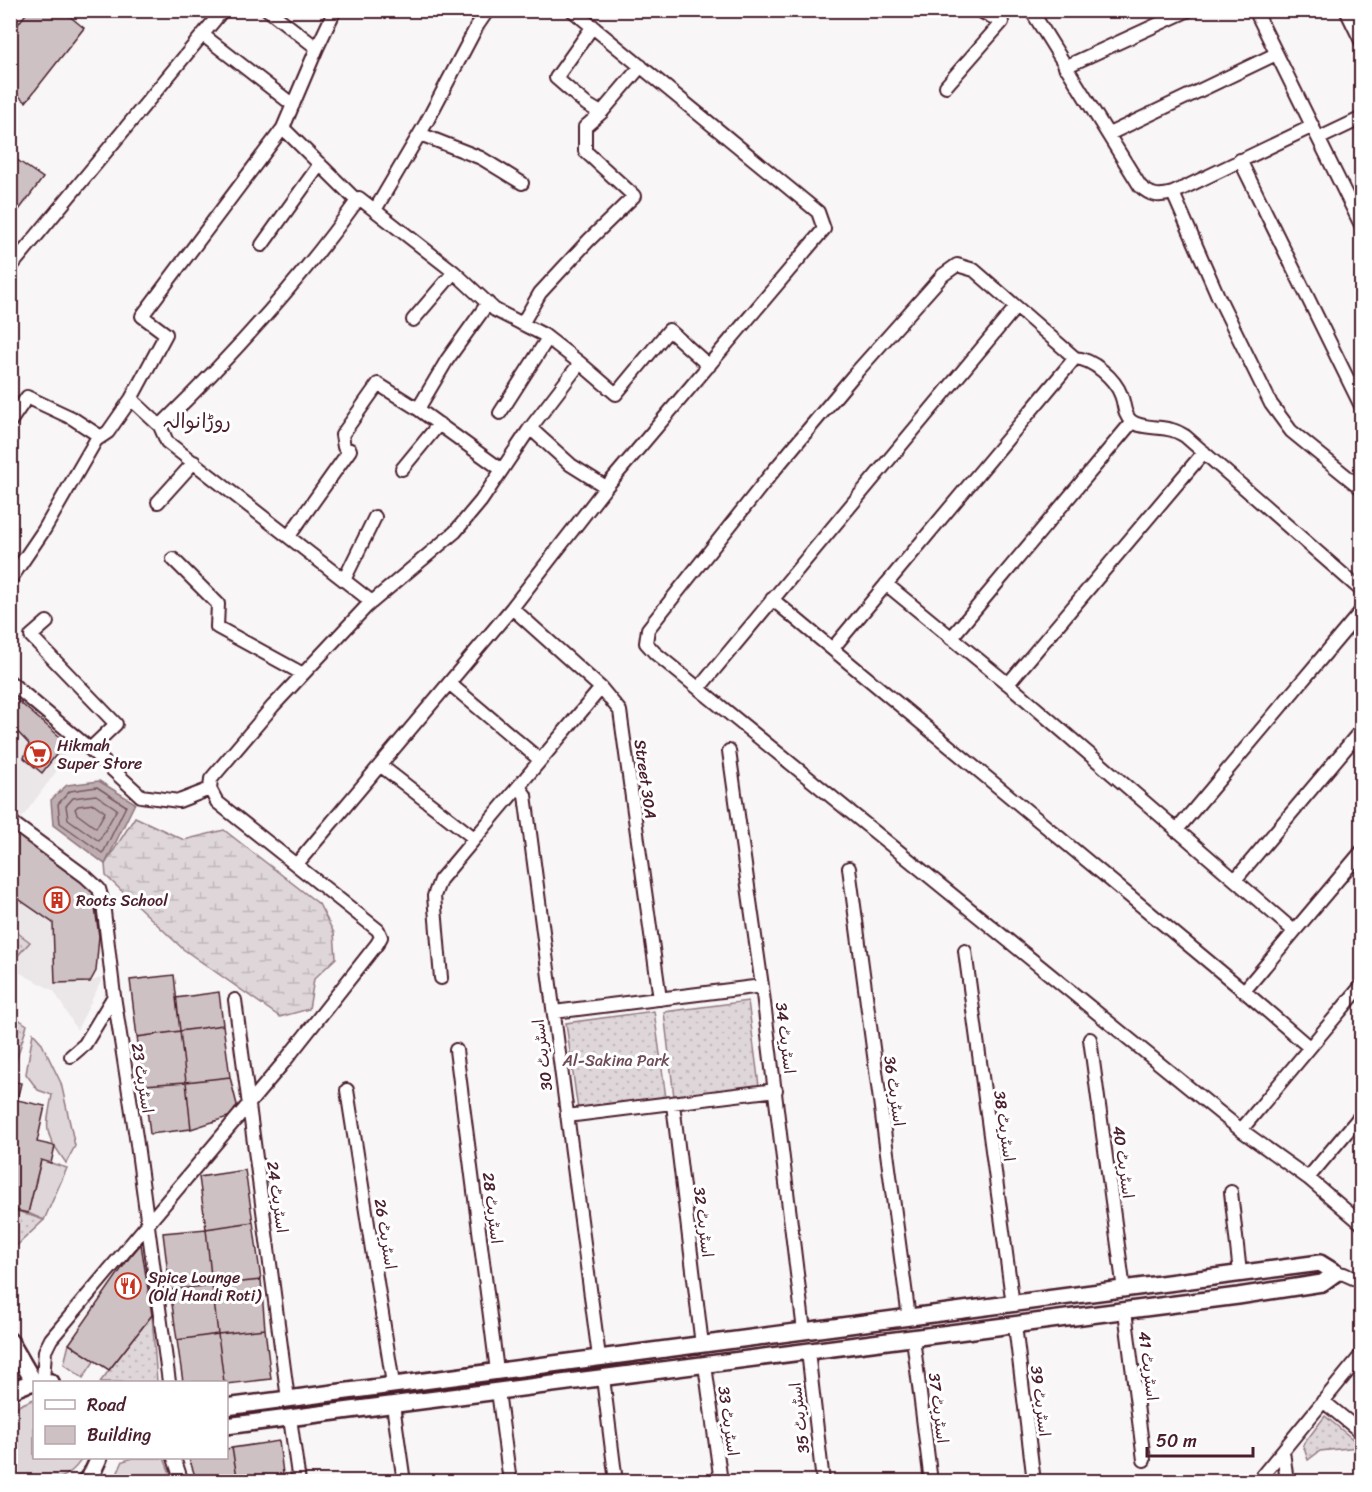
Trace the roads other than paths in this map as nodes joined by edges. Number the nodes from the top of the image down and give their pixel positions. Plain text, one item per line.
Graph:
1 (223, 10) edge
2 (268, 10) edge
3 (335, 10) edge
4 (488, 10) edge
5 (573, 10) edge
6 (978, 10) edge
7 (1031, 10) edge
8 (1189, 10) edge
9 (1255, 10) edge
10 (1346, 10) edge
11 (593, 26) junction
12 (202, 35) junction
13 (1362, 44) edge
14 (317, 48) junction
15 (1276, 54) junction
16 (641, 66) junction
17 (1065, 67) junction
18 (946, 86) dead end
19 (293, 105) junction
20 (602, 113) junction
21 (1362, 118) edge
22 (1313, 126) junction
23 (283, 128) junction
24 (420, 134) junction
25 (1109, 134) junction
26 (1320, 138) junction
27 (1240, 160) junction
28 (320, 164) junction
29 (522, 183) dead end
30 (1173, 193) junction
31 (357, 201) junction
32 (375, 210) junction
33 (1362, 227) edge
34 (261, 245) dead end
35 (10, 268) edge
36 (454, 272) junction
37 (488, 303) junction
38 (1016, 307) junction
39 (412, 320) dead end
40 (522, 324) junction
41 (549, 338) junction
42 (1075, 358) junction
43 (580, 363) junction
44 (709, 366) junction
45 (131, 399) junction
46 (1362, 408) edge
47 (417, 409) junction
48 (500, 413) dead end
49 (10, 422) edge
50 (1132, 422) junction
51 (439, 424) junction
52 (160, 426) junction
53 (530, 428) junction
54 (101, 436) junction
55 (1204, 452) junction
56 (194, 462) junction
57 (402, 469) dead end
58 (502, 470) junction
59 (606, 487) junction
60 (1362, 489) edge
61 (158, 502) dead end
62 (375, 517) dead end
63 (289, 536) junction
64 (173, 559) dead end
65 (10, 580) edge
66 (344, 580) junction
67 (886, 584) junction
68 (1362, 591) edge
69 (772, 599) junction
70 (372, 602) junction
71 (512, 608) junction
72 (1362, 610) edge
73 (47, 622) dead end
74 (951, 638) junction
75 (833, 648) junction
76 (303, 674) junction
77 (10, 682) edge
78 (449, 683) junction
79 (1008, 684) junction
80 (601, 688) junction
81 (699, 688) junction
82 (1362, 729) edge
83 (90, 749) junction
84 (729, 751) dead end
85 (540, 760) junction
86 (380, 765) junction
87 (519, 787) junction
88 (210, 789) junction
89 (10, 821) edge
90 (1176, 831) junction
91 (474, 838) junction
92 (1362, 851) edge
93 (296, 865) junction
94 (849, 868) dead end
95 (1235, 880) junction
96 (1293, 931) junction
97 (965, 951) dead end
98 (441, 978) dead end
99 (1362, 985) edge
100 (762, 986) junction
101 (1244, 991) junction
102 (114, 996) junction
103 (660, 999) junction
104 (235, 1000) dead end
105 (554, 1012) junction
106 (1090, 1039) dead end
107 (1308, 1047) junction
108 (456, 1050) dead end
109 (71, 1056) dead end
110 (346, 1090) dead end
111 (776, 1090) junction
112 (249, 1104) junction
113 (673, 1104) junction
114 (1362, 1114) edge
115 (567, 1116) junction
116 (1241, 1130) junction
117 (1308, 1178) junction
118 (1232, 1192) dead end
119 (1362, 1224) edge
120 (147, 1227) junction
121 (1240, 1273) junction
122 (1336, 1274) junction
123 (1362, 1282) edge
124 (1124, 1290) junction
125 (1013, 1305) junction
126 (962, 1311) junction
127 (1125, 1311) junction
128 (909, 1318) junction
129 (1015, 1325) junction
130 (804, 1331) junction
131 (963, 1331) junction
132 (913, 1338) junction
133 (10, 1341) edge
134 (702, 1344) junction
135 (808, 1351) junction
136 (1362, 1354) edge
137 (600, 1357) junction
138 (569, 1362) junction
139 (705, 1365) junction
140 (497, 1371) junction
141 (603, 1378) junction
142 (42, 1381) edge
143 (43, 1381) edge
144 (169, 1381) edge
145 (571, 1382) junction
146 (33, 1384) edge
147 (393, 1384) junction
148 (11, 1389) edge
149 (498, 1391) junction
150 (288, 1398) junction
151 (1323, 1401) junction
152 (393, 1406) junction
153 (228, 1407) edge
154 (290, 1418) junction
155 (228, 1426) edge
156 (1362, 1432) edge
157 (1283, 1451) junction
158 (99, 1459) edge
159 (174, 1459) edge
160 (1144, 1460) dead end
161 (85, 1482) edge
162 (182, 1482) edge
163 (299, 1482) edge
164 (404, 1482) edge
165 (510, 1482) edge
166 (616, 1482) edge
167 (721, 1482) edge
168 (823, 1482) edge
169 (931, 1482) edge
170 (1034, 1482) edge
171 (1257, 1482) edge
172 (1287, 1482) edge

1 - 12 street
2 - 14 street
3 - 14 street
4 - 24 street
5 - 11 street
6 - 18 street
7 - 17 street
8 - 17 street
9 - 15 street
10 - 13 street
11 - 16 street
11 - 20 street
12 - 19 street
12 - 35 street
14 - 19 street
15 - 22 street
15 - 25 street
16 - 20 street
16 - 44 street
17 - 25 street
19 - 23 street
20 - 40 street
21 - 26 street
22 - 26 street
22 - 27 street
23 - 28 street
23 - 45 street
24 - 29 street
24 - 32 street
25 - 30 street
26 - 33 street
27 - 30 street
27 - 46 street
28 - 31 street
28 - 34 street
30 - 60 street
31 - 32 street
31 - 52 street
32 - 36 street
36 - 37 street
36 - 39 street
37 - 40 street
37 - 47 street
38 - 42 street
38 - 69 street
38 - 81 street
40 - 41 street
41 - 43 street
41 - 48 street
42 - 50 street
42 - 67 street
43 - 44 street
43 - 53 street
44 - 59 street
45 - 52 street
45 - 54 street
47 - 51 street
47 - 63 street
49 - 54 street
50 - 55 street
50 - 74 street
51 - 57 street
51 - 58 street
52 - 56 street
53 - 58 street
53 - 59 street
54 - 65 street
55 - 68 street
55 - 79 street
56 - 61 street
56 - 63 street
58 - 70 street
59 - 71 street
62 - 66 street
63 - 66 street
64 - 76 street
66 - 70 street
67 - 74 street
67 - 75 street
69 - 75 street
69 - 81 street
70 - 76 street
71 - 78 street
71 - 80 street, Street 30A
72 - 90 street
73 - 83 street
74 - 79 street
75 - 101 street
76 - 88 street
77 - 83 street
78 - 85 street
78 - 86 street
79 - 90 street
80 - 85 street
80 - 103 street, Street 30A
81 - 116 street
82 - 95 street
83 - 88 street
84 - 100 street, اسٹریٹ 34
85 - 87 street
86 - 91 street
86 - 93 street
87 - 91 street
87 - 105 street, اسٹریٹ 30
88 - 93 street
89 - 102 street, اسٹریٹ 23
90 - 95 street
91 - 98 street
92 - 96 street
93 - 112 street
94 - 128 street, اسٹریٹ 36
95 - 96 street
96 - 101 street
97 - 125 street, اسٹریٹ 38
99 - 107 street
100 - 103 street
100 - 111 street, اسٹریٹ 34
101 - 107 street
102 - 109 street
102 - 120 street, اسٹریٹ 23
103 - 105 street
104 - 112 street, اسٹریٹ 24
105 - 115 street, اسٹریٹ 30
106 - 124 street, اسٹریٹ 40
107 - 116 street
108 - 140 street, اسٹریٹ 28
110 - 147 street, اسٹریٹ 26
111 - 113 street
111 - 130 street, اسٹریٹ 34
112 - 120 street
112 - 150 street, اسٹریٹ 24
113 - 115 street
113 - 134 street, اسٹریٹ 32
114 - 117 street
115 - 137 street, اسٹریٹ 30
116 - 117 street
117 - 119 street
118 - 121 street
120 - 143 street
120 - 144 street, اسٹریٹ 23
121 - 122 street
121 - 124 street
122 - 123 street
122 - 127 street
124 - 125 street
125 - 126 street
126 - 128 street
126 - 131 street
127 - 129 street
127 - 160 street, اسٹریٹ 41
128 - 130 street
129 - 131 street
129 - 170 street, اسٹریٹ 39
130 - 134 street
131 - 132 street
132 - 135 street
132 - 169 street, اسٹریٹ 37
133 - 142 street
134 - 137 street
135 - 139 street
135 - 168 street, اسٹریٹ 35
136 - 151 street
137 - 138 street
138 - 140 street
138 - 145 street
139 - 141 street
139 - 167 street, اسٹریٹ 33
140 - 147 street
141 - 145 street
141 - 166 street
145 - 149 street
146 - 148 street
147 - 150 street
149 - 152 street
149 - 165 street
150 - 153 street
151 - 156 street
151 - 157 street
152 - 154 street
152 - 164 street
154 - 155 street
154 - 163 street
157 - 171 street
157 - 172 street
158 - 161 street
159 - 162 street

